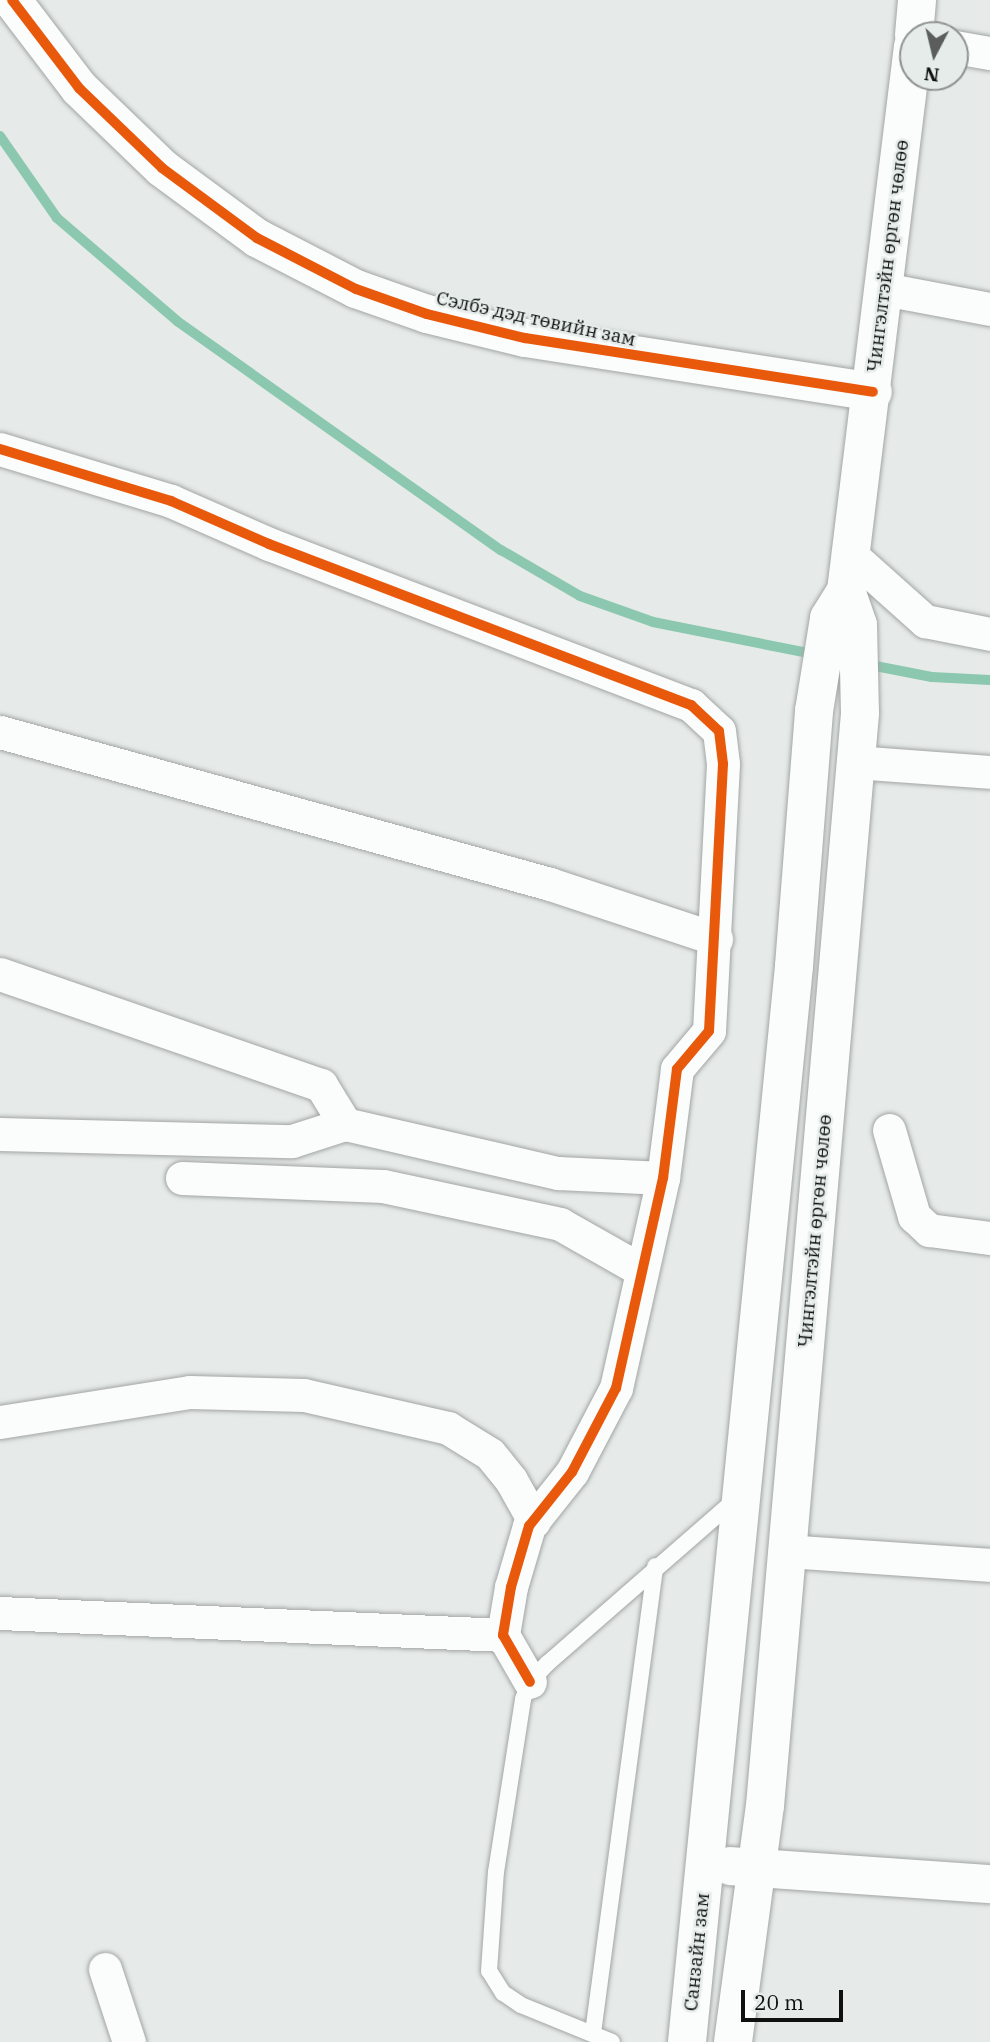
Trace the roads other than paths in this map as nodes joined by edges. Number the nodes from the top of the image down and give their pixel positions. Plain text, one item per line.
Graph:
1 (12, 0) edge
2 (918, 0) edge
3 (916, 21) edge
4 (969, 49) edge
5 (990, 53) edge
6 (908, 91) edge
7 (884, 289) junction
8 (990, 310) edge
9 (873, 392) junction
10 (0, 449) edge
11 (850, 554) junction
12 (844, 611) junction
13 (990, 634) edge
14 (0, 732) edge
15 (854, 762) junction
16 (990, 772) edge
17 (716, 939) junction
18 (0, 974) edge
19 (345, 1124) junction
20 (889, 1130) dead end
21 (0, 1134) edge
22 (183, 1178) dead end
23 (663, 1178) junction
24 (990, 1238) edge
25 (642, 1270) junction
26 (0, 1422) edge
27 (743, 1493) junction
28 (534, 1521) junction
29 (786, 1551) junction
30 (990, 1565) edge
31 (655, 1566) junction
32 (0, 1613) edge
33 (503, 1635) junction
34 (530, 1682) junction
35 (707, 1861) junction
36 (755, 1871) junction
37 (990, 1884) edge
38 (105, 1969) dead end
39 (593, 2033) junction
40 (129, 2042) edge
41 (612, 2042) edge
42 (687, 2042) edge
43 (733, 2042) edge

1 - 9 main road, Сэлбэ дэд төвийн зам
2 - 3 main road
4 - 5 street
6 - 7 main road, Чингэлтэйн өргөн чөлөө
7 - 8 street
7 - 9 main road, Чингэлтэйн өргөн чөлөө
9 - 11 main road, Чингэлтэйн өргөн чөлөө
10 - 17 street
11 - 12 main road, Чингэлтэйн өргөн чөлөө
11 - 13 street
12 - 15 main road, Чингэлтэйн өргөн чөлөө
12 - 27 main road, Чингэлтэйн өргөн чөлөө
14 - 17 street
15 - 16 street
15 - 29 main road, Чингэлтэйн өргөн чөлөө
17 - 23 street
18 - 19 street
19 - 21 street
19 - 23 street
20 - 24 street
22 - 25 street
23 - 25 street
25 - 28 street
26 - 28 street
27 - 31 lane
27 - 35 main road, Чингэлтэйн өргөн чөлөө
28 - 33 street
29 - 30 street
29 - 36 main road, Чингэлтэйн өргөн чөлөө
31 - 34 lane
31 - 39 lane
32 - 33 street
33 - 34 street
34 - 39 lane
35 - 36 main road
35 - 42 main road, Санзайн зам
36 - 37 main road
36 - 43 main road
38 - 40 street
39 - 41 lane

